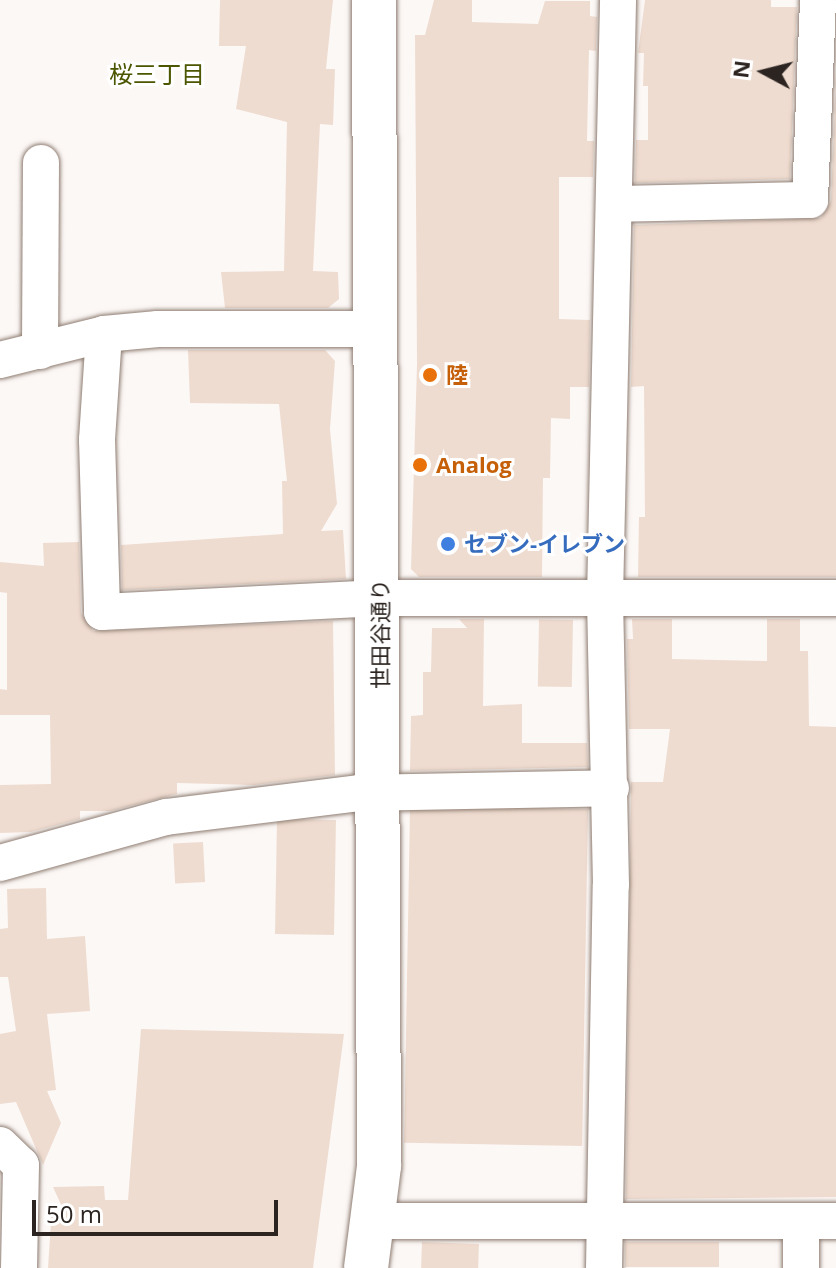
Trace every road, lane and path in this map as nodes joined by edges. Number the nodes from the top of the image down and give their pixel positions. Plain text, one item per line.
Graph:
1 (374, 0) edge
2 (618, 0) edge
3 (818, 0) edge
4 (41, 163) dead end
5 (614, 204) junction
6 (379, 329) junction
7 (104, 334) junction
8 (40, 351) junction
9 (0, 360) edge
10 (380, 598) junction
11 (605, 598) junction
12 (836, 598) edge
13 (611, 788) junction
14 (379, 790) junction
15 (0, 863) edge
16 (0, 1145) edge
17 (605, 1219) junction
18 (372, 1221) junction
19 (818, 1221) edge
20 (19, 1268) edge
21 (366, 1268) edge
22 (604, 1268) edge
23 (801, 1268) edge

1 - 6 main road, 世田谷通り
2 - 5 street
3 - 5 street
4 - 8 street
5 - 11 street
6 - 7 street
6 - 10 main road, 世田谷通り
7 - 8 street
7 - 10 street
8 - 9 street
10 - 11 street
10 - 14 main road, 世田谷通り
11 - 12 street
11 - 13 street
13 - 14 street
13 - 17 street
14 - 15 street
14 - 18 main road, 世田谷通り
16 - 20 street
17 - 18 street
17 - 19 street
17 - 22 street
18 - 21 main road, 世田谷通り
19 - 23 street

